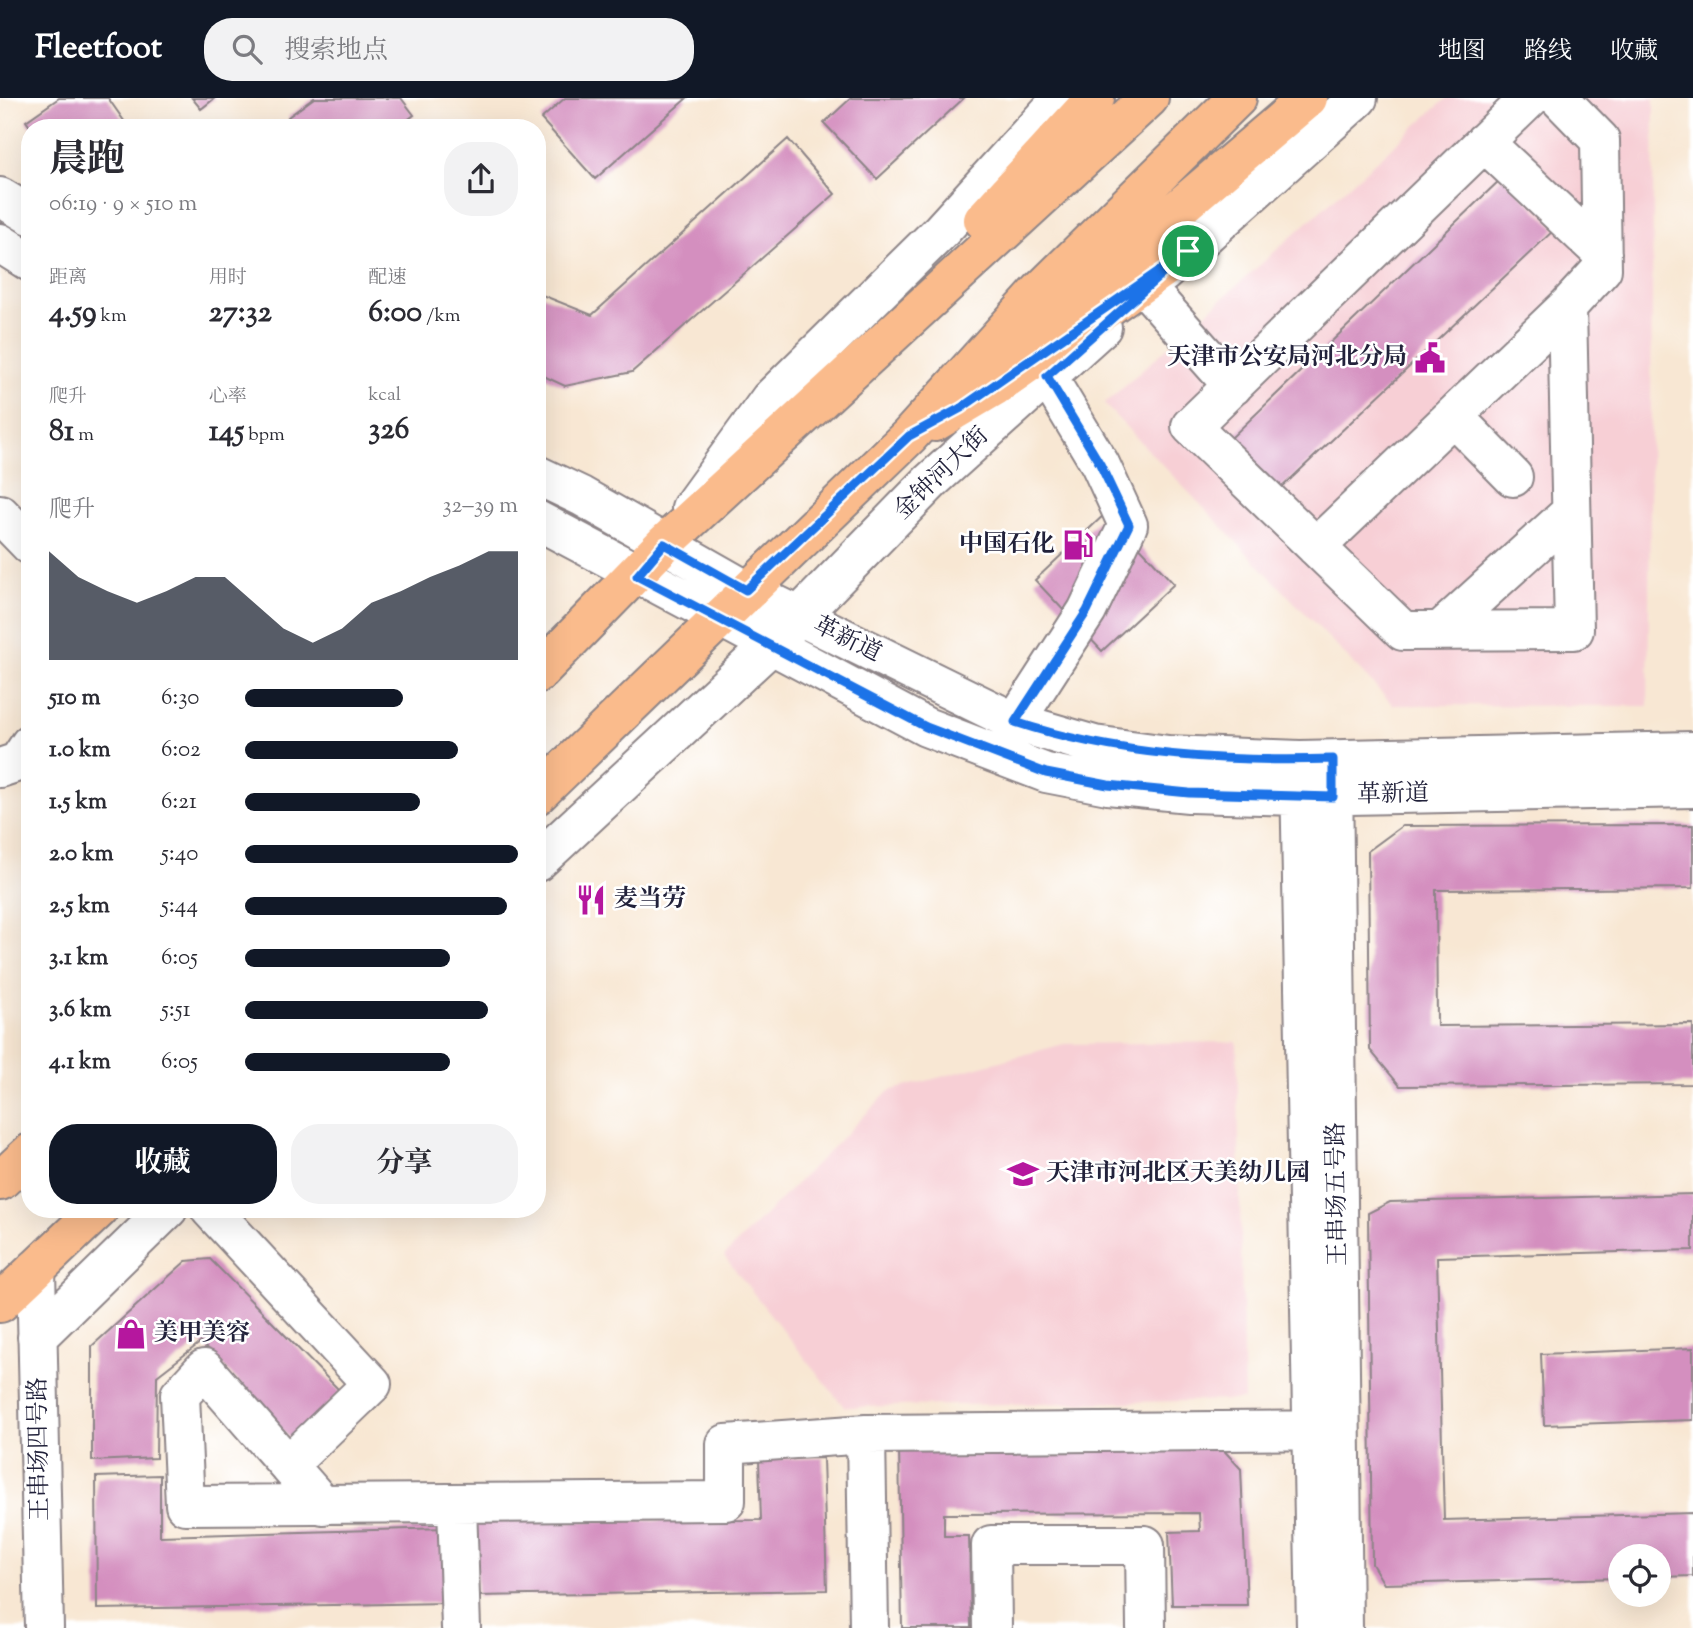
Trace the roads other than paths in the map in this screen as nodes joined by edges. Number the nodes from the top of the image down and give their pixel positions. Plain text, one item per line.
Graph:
1 (1062, 98) edge
2 (1095, 98) edge
3 (1149, 98) edge
4 (1308, 98) edge
5 (1358, 98) edge
6 (1530, 98) edge
7 (1559, 98) edge
8 (1227, 108) edge
9 (1484, 142) junction
10 (0, 197) edge
11 (21, 210) edge
12 (0, 243) edge
13 (1188, 251) junction
14 (1602, 253) junction
15 (21, 256) edge
16 (1146, 288) junction
17 (1567, 307) junction
18 (1047, 376) junction
19 (1233, 386) junction
20 (809, 410) junction
21 (1453, 416) junction
22 (909, 436) junction
23 (1513, 477) dead end
24 (546, 479) edge
25 (546, 485) edge
26 (582, 496) junction
27 (1571, 512) junction
28 (0, 514) edge
29 (546, 527) edge
30 (21, 536) edge
31 (664, 544) junction
32 (1316, 547) junction
33 (637, 576) junction
34 (746, 590) junction
35 (798, 617) junction
36 (718, 618) junction
37 (1440, 631) junction
38 (770, 646) junction
39 (546, 665) edge
40 (1015, 722) junction
41 (1693, 751) edge
42 (21, 758) edge
43 (0, 768) edge
44 (1316, 778) junction
45 (546, 785) edge
46 (1693, 788) edge
47 (546, 854) edge
48 (21, 1161) edge
49 (0, 1181) edge
50 (90, 1218) edge
51 (160, 1218) edge
52 (218, 1218) edge
53 (36, 1269) junction
54 (0, 1303) edge
55 (37, 1336) junction
56 (1328, 1429) junction
57 (866, 1434) junction
58 (288, 1465) junction
59 (323, 1505) junction
60 (457, 1505) junction
61 (44, 1628) edge
62 (461, 1628) edge
63 (869, 1628) edge
64 (992, 1628) edge
65 (1146, 1628) edge
66 (1316, 1628) edge
67 (1343, 1628) edge

1 - 31 street
2 - 20 main road
3 - 20 main road
4 - 22 main road
5 - 13 street, 金钟河大街
6 - 9 street
7 - 14 street
8 - 22 main road, 金钟河大街
9 - 14 street
9 - 19 street
10 - 11 street
12 - 15 street
13 - 16 street, 金钟河大街
13 - 22 main road
14 - 17 street
16 - 18 street, 金钟河大街
16 - 19 street
17 - 21 street
17 - 27 street
18 - 35 street, 金钟河大街
18 - 40 street
19 - 32 street
20 - 31 main road
21 - 23 street
21 - 32 street
22 - 34 main road, 金钟河大街
24 - 26 street
25 - 26 street
26 - 31 street, 革新道
27 - 37 street
27 - 37 street
28 - 30 street
29 - 33 street, 革新道
31 - 33 main road
31 - 34 street, 革新道
32 - 37 street
33 - 36 street, 革新道
33 - 39 main road
34 - 35 street, 革新道
34 - 36 main road, 金钟河大街
35 - 38 street, 金钟河大街
35 - 40 street, 革新道
36 - 38 street, 革新道
36 - 45 main road, 金钟河大街
38 - 44 street, 革新道
38 - 47 street, 金钟河大街
40 - 44 street, 革新道
41 - 44 street, 革新道
42 - 43 street
44 - 46 street, 革新道
44 - 56 street, 王串场五号路
48 - 49 main road
50 - 53 main road
51 - 55 street
52 - 58 street
53 - 54 main road
53 - 55 street, 王串场四号路
55 - 61 street, 王串场四号路
56 - 57 street
56 - 66 street, 王串场五号路
56 - 67 street, 王串场五号路
57 - 60 street
57 - 63 street
58 - 59 street
58 - 59 street
59 - 60 street
60 - 62 street
64 - 65 street

